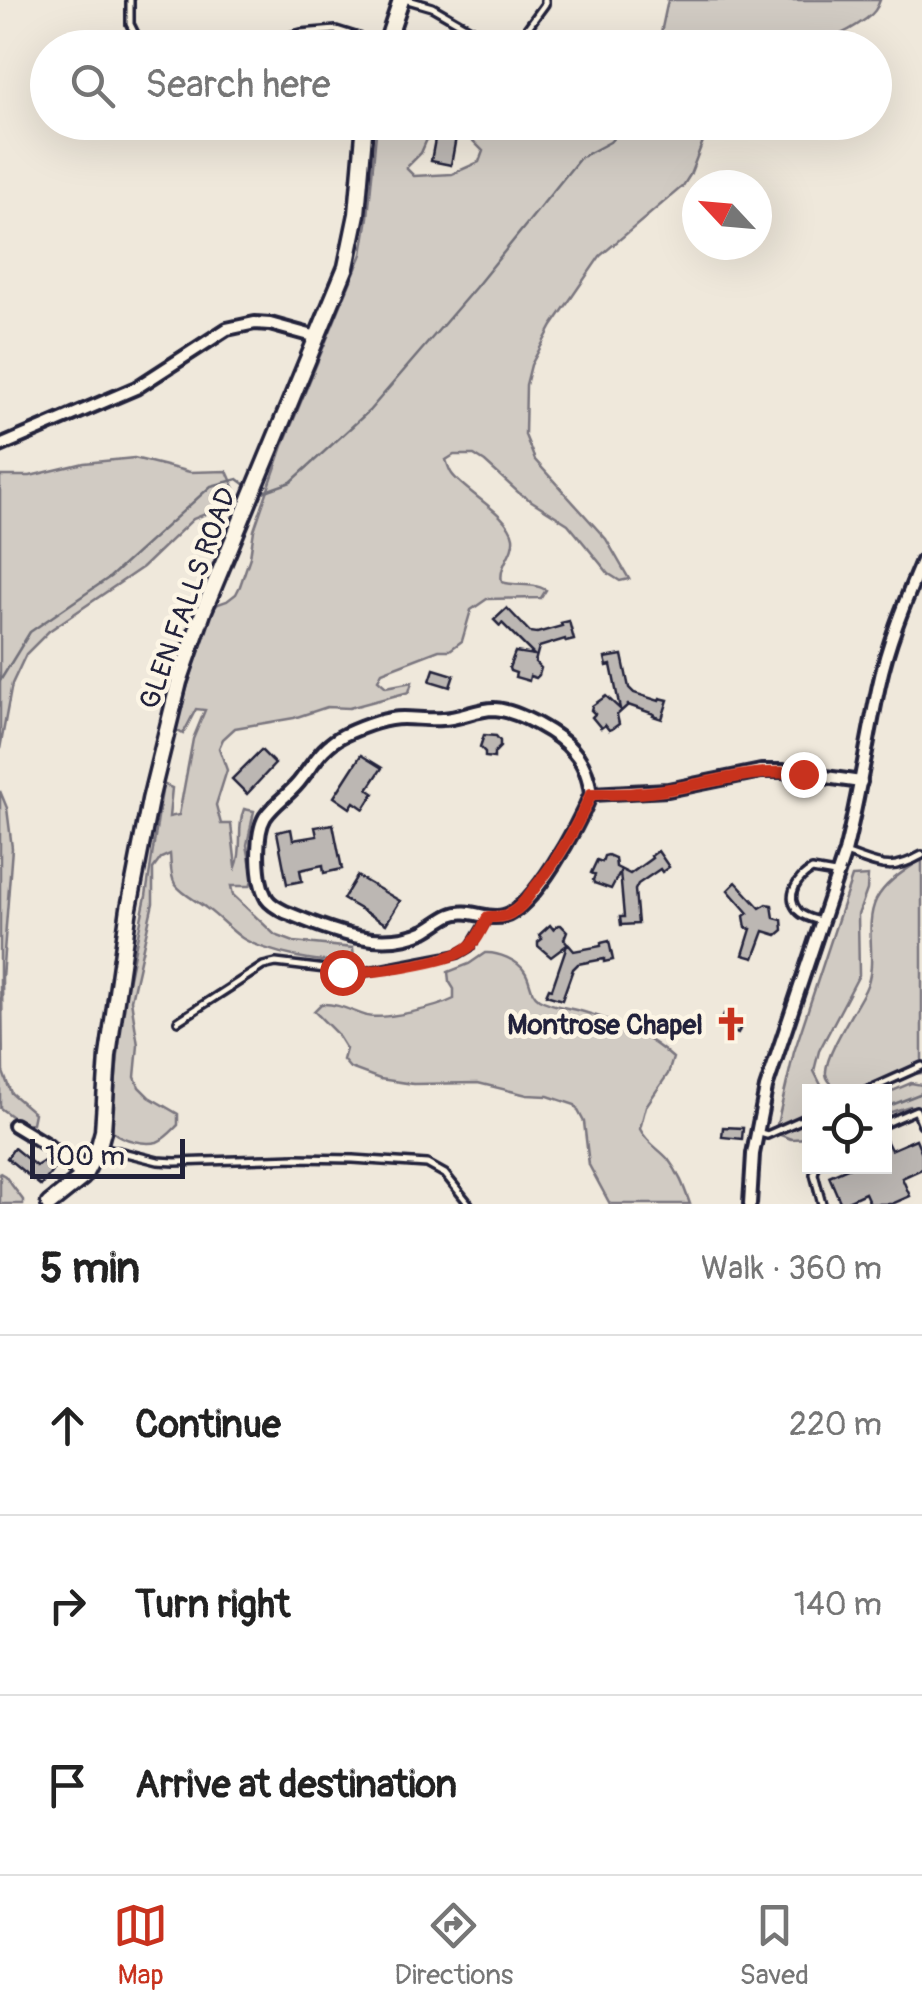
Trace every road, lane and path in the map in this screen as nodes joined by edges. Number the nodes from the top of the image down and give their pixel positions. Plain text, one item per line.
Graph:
1 (130, 0) edge
2 (404, 0) edge
3 (546, 0) edge
4 (133, 30) edge
5 (392, 30) edge
6 (470, 30) edge
7 (526, 30) edge
8 (363, 140) edge
9 (317, 337) junction
10 (0, 446) edge
11 (922, 561) edge
12 (861, 782) junction
13 (591, 794) junction
14 (845, 852) junction
15 (922, 855) edge
16 (838, 875) junction
17 (488, 917) junction
18 (823, 922) junction
19 (178, 1021) dead end
20 (922, 1066) edge
21 (882, 1084) edge
22 (802, 1119) edge
23 (892, 1120) edge
24 (922, 1124) edge
25 (14, 1125) dead end
26 (757, 1132) junction
27 (99, 1146) junction
28 (814, 1174) edge
29 (83, 1177) junction
30 (49, 1204) edge
31 (469, 1204) edge
32 (750, 1204) edge
33 (822, 1204) edge

1 - 4 lane
2 - 5 street
2 - 6 lane
3 - 7 lane
8 - 9 street, GLEN FALLS ROAD
9 - 10 street
9 - 27 street, GLEN FALLS ROAD
11 - 12 street
12 - 13 street
12 - 14 street
13 - 17 street
13 - 17 street
14 - 15 lane
14 - 16 street
16 - 18 street
16 - 18 lane
17 - 19 lane
18 - 26 street
20 - 21 lane
22 - 26 lane
23 - 24 lane
25 - 29 street
26 - 32 street
27 - 29 street, GLEN FALLS ROAD
27 - 31 lane
28 - 33 lane
29 - 30 street, GLEN FALLS ROAD

